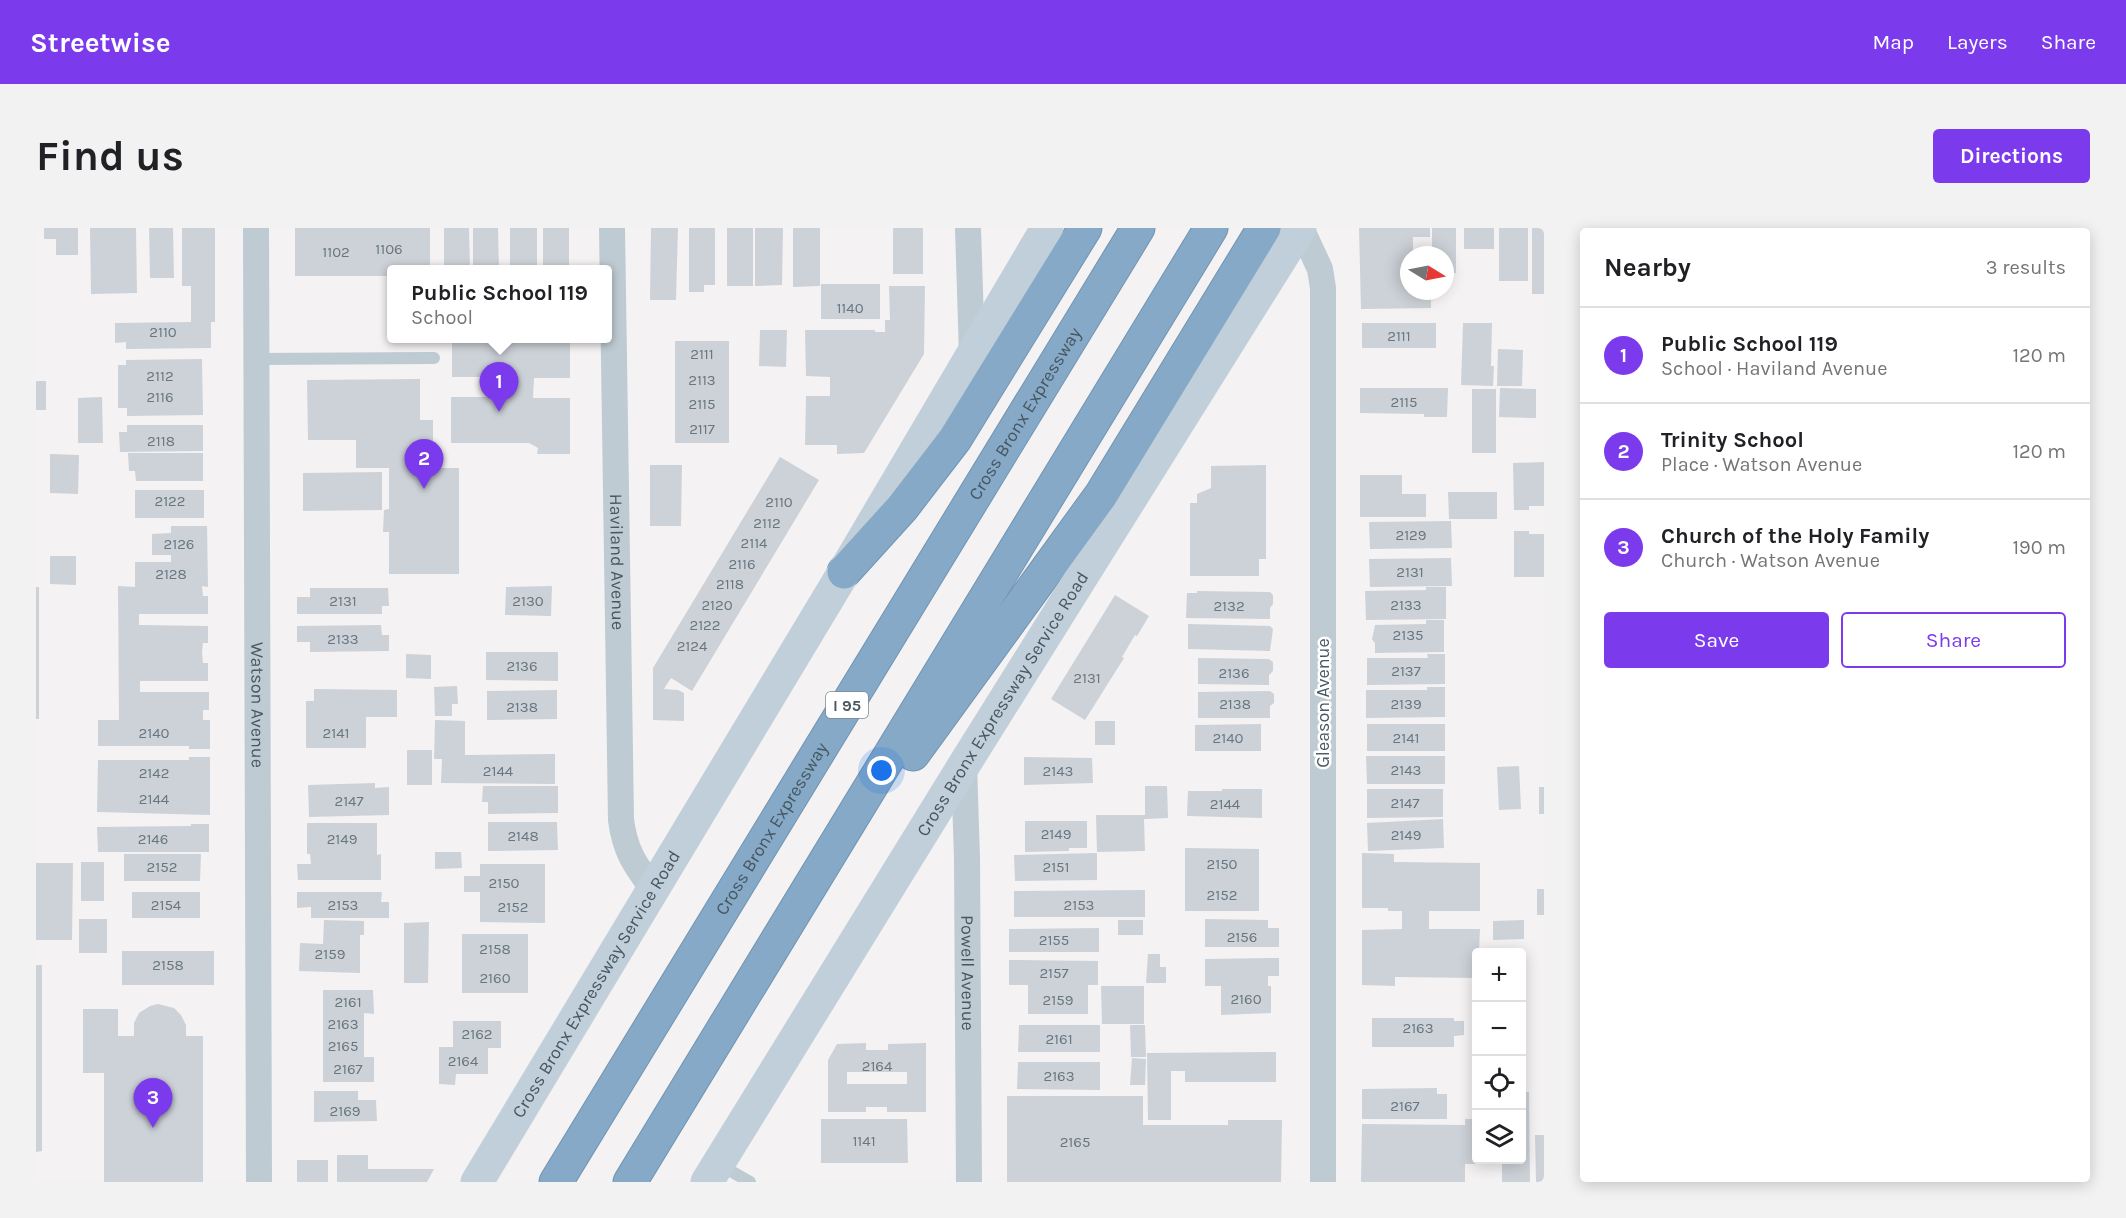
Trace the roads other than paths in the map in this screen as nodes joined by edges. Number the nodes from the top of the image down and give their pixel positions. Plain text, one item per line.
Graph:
1 (256, 228) edge
2 (612, 228) edge
3 (968, 228) edge
4 (1047, 228) edge
5 (1085, 228) edge
6 (1138, 228) edge
7 (1211, 228) edge
8 (1264, 228) edge
9 (1301, 228) edge
10 (972, 354) junction
11 (434, 358) dead end
12 (257, 359) junction
13 (844, 572) junction
14 (964, 765) junction
15 (653, 889) junction
16 (777, 940) junction
17 (712, 1173) edge
18 (259, 1182) edge
19 (477, 1182) edge
20 (556, 1182) edge
21 (630, 1182) edge
22 (750, 1182) edge
23 (969, 1182) edge
24 (1323, 1182) edge

1 - 12 street, Watson Avenue
2 - 15 street, Haviland Avenue
3 - 10 street
4 - 10 main road, Cross Bronx Expressway Service Road
5 - 13 highway
6 - 20 highway, Cross Bronx Expressway / I 95
7 - 16 highway
8 - 16 highway
9 - 14 main road, Cross Bronx Expressway Service Road
9 - 24 street, Gleason Avenue
10 - 13 main road, Cross Bronx Expressway Service Road
11 - 12 lane
12 - 18 street, Watson Avenue
13 - 15 main road, Cross Bronx Expressway Service Road
14 - 17 main road, Cross Bronx Expressway Service Road
14 - 23 street, Powell Avenue
15 - 19 main road, Cross Bronx Expressway Service Road
16 - 21 highway
17 - 22 lane

